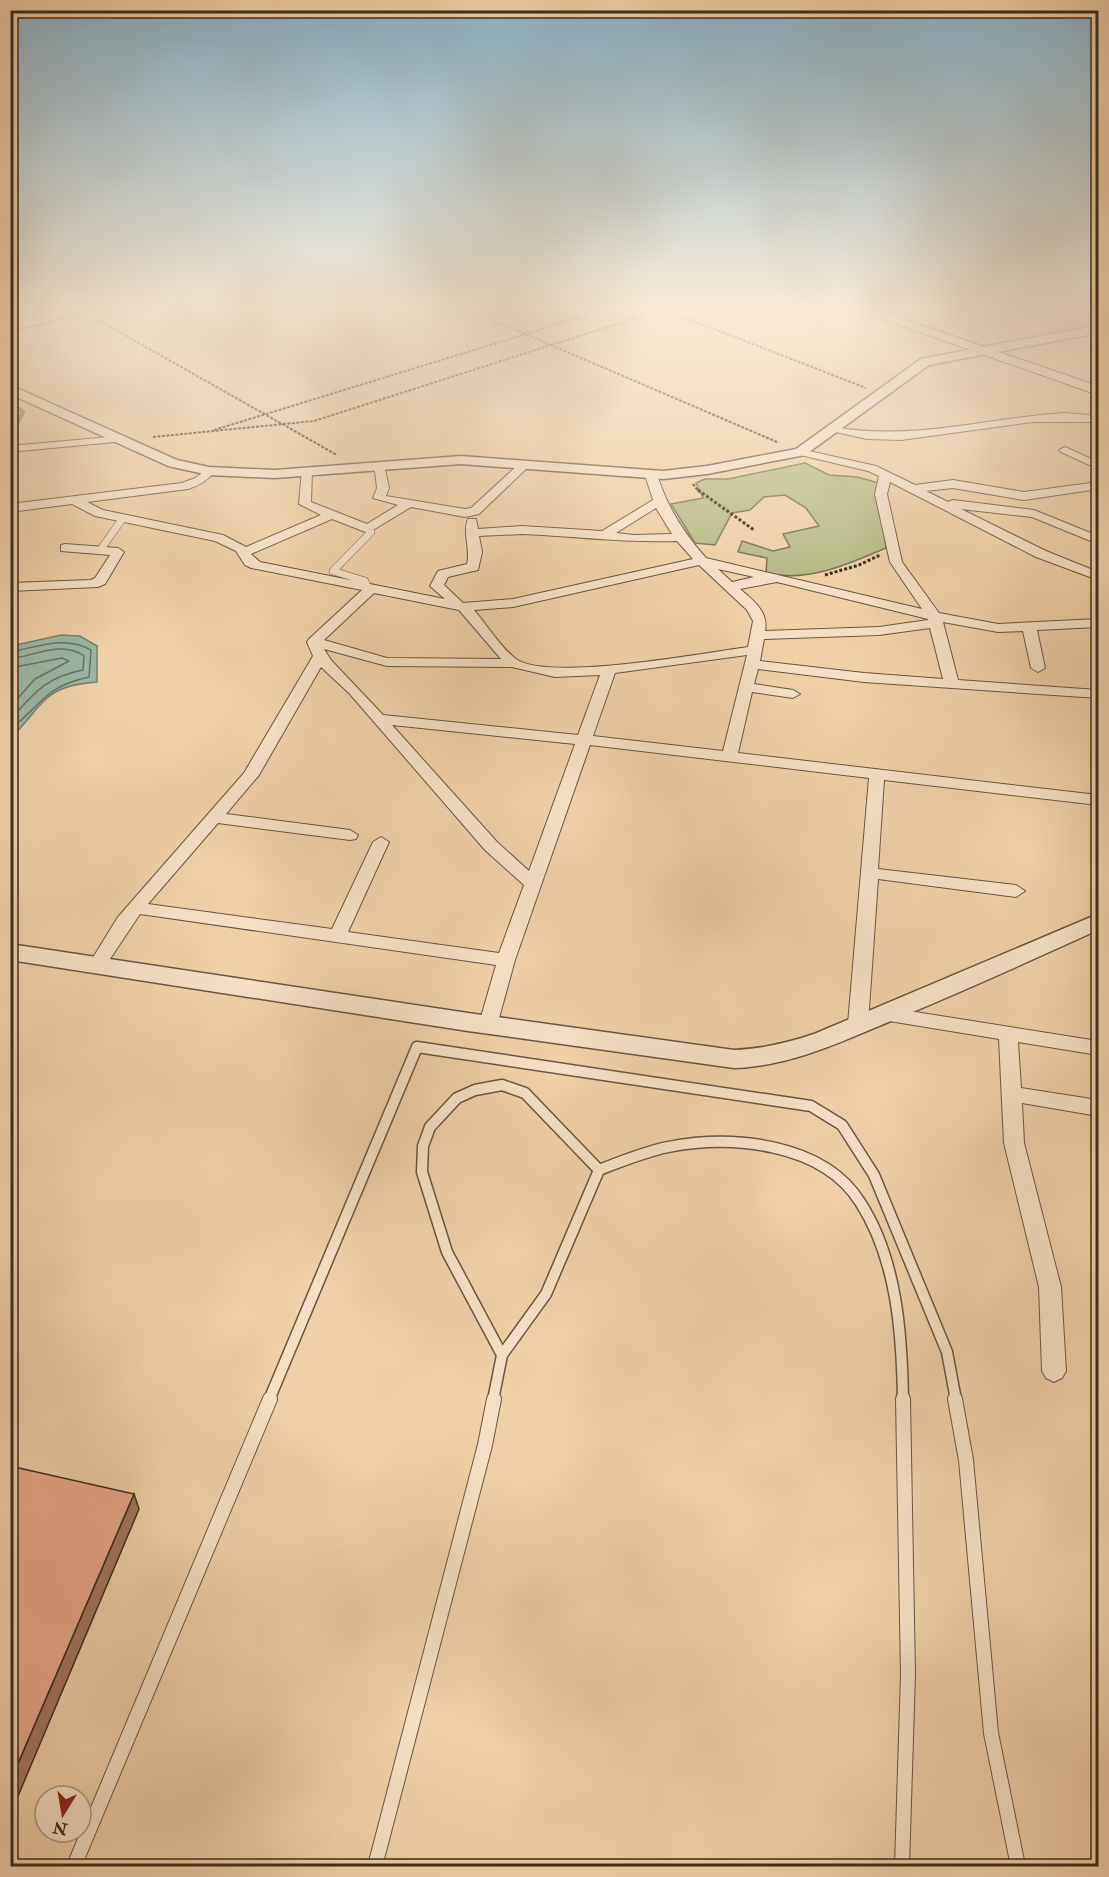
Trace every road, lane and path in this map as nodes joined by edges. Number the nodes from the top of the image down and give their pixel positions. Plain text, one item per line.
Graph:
1 (880, 393) edge
2 (22, 394) edge
3 (228, 394) edge
4 (331, 394) edge
5 (399, 394) edge
6 (664, 394) edge
7 (10, 411) edge
8 (264, 414) junction
9 (10, 416) edge
10 (1098, 419) edge
11 (285, 425) junction
12 (833, 430) junction
13 (205, 433) junction
14 (121, 439) junction
15 (14, 449) edge
16 (1065, 450) dead end
17 (800, 452) junction
18 (378, 465) junction
19 (525, 465) junction
20 (1098, 466) edge
21 (352, 467) junction
22 (209, 471) junction
23 (306, 471) junction
24 (684, 473) junction
25 (651, 475) junction
26 (885, 475) junction
27 (1098, 485) edge
28 (914, 489) junction
29 (72, 499) junction
30 (659, 501) junction
31 (411, 502) junction
32 (941, 504) junction
33 (10, 508) edge
34 (475, 512) junction
35 (333, 514) junction
36 (123, 518) junction
37 (368, 529) junction
38 (754, 530) dead end
39 (472, 532) junction
40 (604, 534) junction
41 (680, 537) junction
42 (1098, 540) edge
43 (592, 543) dead end
44 (65, 548) dead end
45 (101, 549) junction
46 (892, 551) junction
47 (244, 553) junction
48 (702, 561) junction
49 (1098, 576) edge
50 (777, 578) junction
51 (792, 582) junction
52 (370, 586) junction
53 (10, 587) edge
54 (732, 588) junction
55 (460, 607) junction
56 (935, 620) junction
57 (1098, 623) edge
58 (1029, 626) junction
59 (316, 650) junction
60 (755, 650) junction
61 (512, 663) junction
62 (1038, 668) dead end
63 (609, 670) junction
64 (952, 684) junction
65 (747, 687) junction
66 (793, 694) dead end
67 (1098, 694) edge
68 (379, 719) junction
69 (585, 740) junction
70 (729, 757) junction
71 (877, 774) junction
72 (1098, 800) edge
73 (216, 818) junction
74 (350, 835) dead end
75 (381, 842) dead end
76 (870, 873) junction
77 (532, 884) junction
78 (1016, 891) dead end
79 (136, 908) junction
80 (1098, 921) edge
81 (337, 937) junction
82 (10, 952) edge
83 (506, 960) junction
84 (98, 964) junction
85 (884, 1014) junction
86 (489, 1024) junction
87 (858, 1024) junction
88 (1008, 1035) junction
89 (1098, 1048) edge
90 (1010, 1094) junction
91 (1098, 1108) edge
92 (599, 1170) junction
93 (502, 1355) junction
94 (1054, 1371) dead end
95 (74, 1866) edge
96 (375, 1866) edge
97 (902, 1866) edge
98 (1018, 1866) edge

1 - 12 street
2 - 14 street
3 - 8 path
4 - 8 path
5 - 11 path
6 - 17 path
7 - 9 path
8 - 11 path
8 - 13 path
10 - 12 street
11 - 13 path
11 - 21 path
12 - 17 street
13 - 14 path
14 - 15 street
14 - 22 street
16 - 20 street
17 - 24 street
17 - 26 street
18 - 19 street
18 - 21 street
18 - 31 street
19 - 25 street
19 - 34 street
21 - 23 street
22 - 23 street
22 - 29 street
23 - 35 street
24 - 25 street
24 - 38 path
25 - 30 street
26 - 28 street
26 - 46 street
27 - 28 street
28 - 32 street
29 - 33 street
29 - 36 street
30 - 40 street
30 - 41 street
31 - 34 street
31 - 37 street
32 - 42 street
32 - 49 street
34 - 39 street
35 - 37 street
35 - 47 street
36 - 45 lane
36 - 47 street
37 - 52 lane
39 - 40 street
39 - 55 street
40 - 41 street
40 - 43 street
41 - 48 street
44 - 45 street
45 - 53 street
46 - 51 path
46 - 56 street
47 - 52 street
48 - 50 street
48 - 54 street
48 - 55 street
50 - 51 street
50 - 54 street
51 - 56 street
52 - 55 street
52 - 59 street
54 - 60 street
55 - 61 street
56 - 58 street
56 - 60 street
56 - 64 street
57 - 58 street
58 - 62 street
59 - 61 street
59 - 68 street
59 - 73 street
60 - 63 street
60 - 64 street
60 - 65 street
61 - 63 street
63 - 69 street
64 - 67 street
65 - 66 street
65 - 70 street
68 - 69 street
68 - 77 street
69 - 70 street
69 - 77 street
70 - 71 street
71 - 72 street
71 - 76 street
73 - 74 street
73 - 79 street
75 - 81 street
76 - 78 street
76 - 87 street
77 - 83 street
79 - 81 street
79 - 84 street
80 - 85 street
81 - 83 street
82 - 84 street
83 - 86 street
84 - 86 street
85 - 87 street
85 - 88 street
86 - 87 street
88 - 89 street
88 - 90 street
90 - 91 street
90 - 94 street
92 - 93 lane
92 - 93 lane
92 - 97 lane
93 - 96 lane
95 - 98 lane

